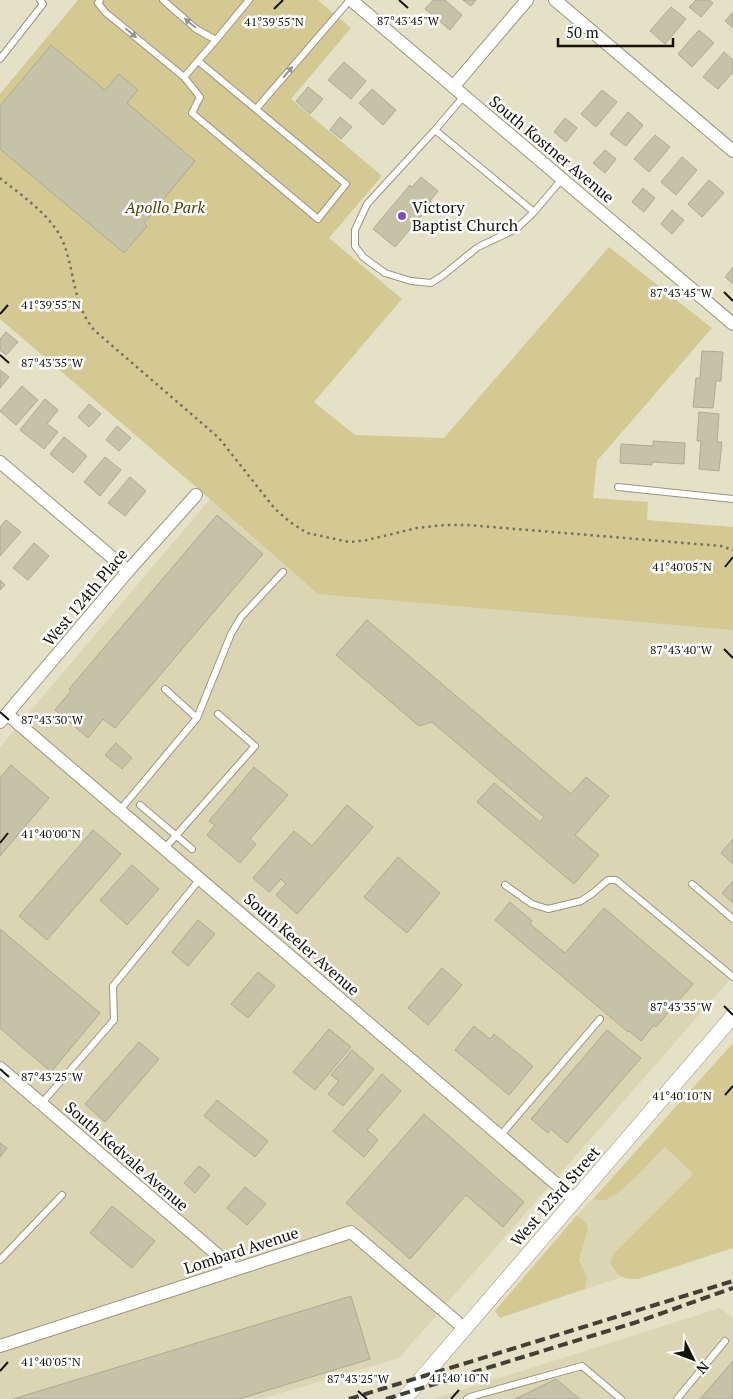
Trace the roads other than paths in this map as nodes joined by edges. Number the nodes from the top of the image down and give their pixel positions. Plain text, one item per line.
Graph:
1 (40, 0) edge
2 (100, 0) edge
3 (163, 0) edge
4 (250, 0) edge
5 (350, 0) edge
6 (527, 0) edge
7 (555, 0) edge
8 (216, 40) junction
9 (1, 55) edge
10 (198, 61) junction
11 (184, 78) junction
12 (453, 87) junction
13 (464, 96) junction
14 (256, 109) junction
15 (435, 130) junction
16 (733, 151) edge
17 (562, 179) junction
18 (534, 212) junction
19 (733, 324) edge
20 (0, 462) edge
21 (618, 487) dead end
22 (196, 495) dead end
23 (733, 499) edge
24 (128, 571) junction
25 (283, 572) dead end
26 (165, 689) dead end
27 (218, 714) dead end
28 (4, 718) edge
29 (197, 718) junction
30 (140, 806) dead end
31 (120, 810) junction
32 (176, 835) junction
33 (164, 848) junction
34 (192, 849) dead end
35 (200, 879) junction
36 (692, 884) dead end
37 (505, 885) dead end
38 (733, 919) edge
39 (733, 977) edge
40 (733, 1016) edge
41 (600, 1019) dead end
42 (0, 1068) edge
43 (41, 1104) junction
44 (500, 1136) junction
45 (62, 1195) dead end
46 (575, 1200) junction
47 (0, 1260) edge
48 (234, 1269) junction
49 (464, 1328) junction
50 (725, 1341) dead end
51 (0, 1346) edge
52 (404, 1399) edge
53 (467, 1399) edge
54 (621, 1399) edge
55 (677, 1399) edge

1 - 9 lane
2 -> 11 lane
8 -> 3 lane
4 - 8 lane
5 - 12 street, South Kostner Avenue
14 -> 5 lane
6 - 12 street
7 - 16 street
8 - 10 lane
10 - 11 lane
10 - 14 lane
11 - 14 lane
12 - 13 street, South Kostner Avenue
13 - 15 lane
13 - 17 street, South Kostner Avenue
15 - 18 lane
15 - 18 lane
17 - 18 lane
17 - 19 street, South Kostner Avenue
20 - 24 street
21 - 23 lane
22 - 24 street, West 124th Place
24 - 28 street, West 124th Place
25 - 29 lane
26 - 29 lane
27 - 32 lane
28 - 31 street, South Keeler Avenue
29 - 31 lane
30 - 32 lane
31 - 33 street, South Keeler Avenue
32 - 33 lane
32 - 34 lane
33 - 35 street, South Keeler Avenue
35 - 43 lane
35 - 44 street, South Keeler Avenue
36 - 38 lane
37 - 39 lane
40 - 46 street, West 123rd Street
41 - 44 lane
42 - 43 street, South Kedvale Avenue
43 - 48 street, South Kedvale Avenue
44 - 46 street, South Keeler Avenue
45 - 47 lane
46 - 49 street, West 123rd Street
48 - 49 street, Lombard Avenue
48 - 51 street, Lombard Avenue
49 - 52 street, West 123rd Street
50 - 55 lane
53 - 54 lane

